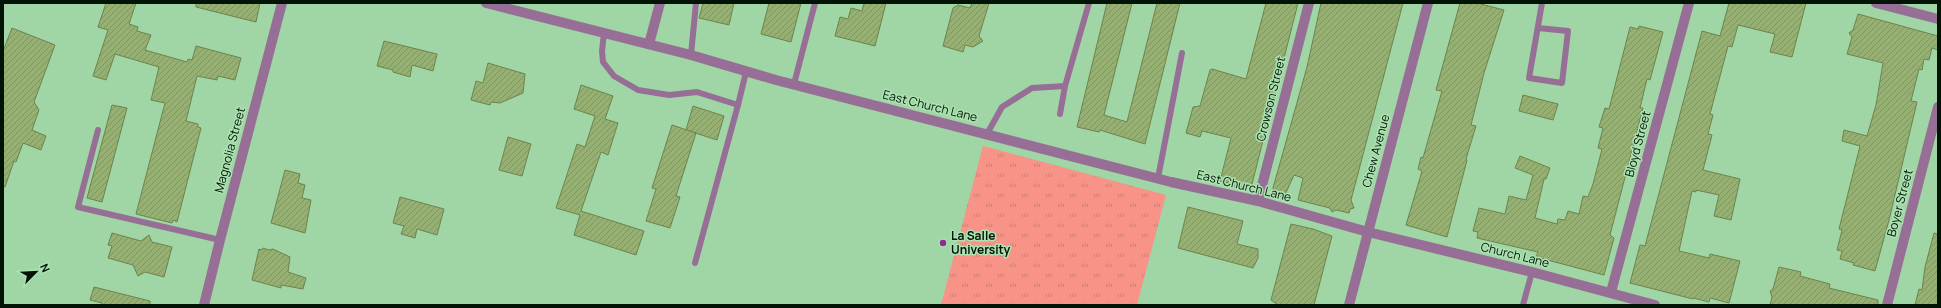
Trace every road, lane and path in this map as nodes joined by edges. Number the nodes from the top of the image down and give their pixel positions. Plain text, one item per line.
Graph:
1 (282, 3) edge
2 (486, 3) edge
3 (660, 3) edge
4 (696, 3) edge
5 (815, 3) edge
6 (1089, 3) edge
7 (1309, 3) edge
8 (1428, 3) edge
9 (1542, 3) edge
10 (1689, 3) edge
11 (1876, 3) edge
12 (1938, 19) edge
13 (1538, 28) junction
14 (604, 34) junction
15 (649, 44) junction
16 (1182, 54) dead end
17 (691, 55) junction
18 (746, 72) junction
19 (794, 84) junction
20 (1065, 86) junction
21 (738, 105) junction
22 (1938, 107) edge
23 (1060, 114) dead end
24 (98, 130) dead end
25 (987, 134) junction
26 (1158, 178) junction
27 (1258, 201) junction
28 (1368, 232) junction
29 (220, 240) junction
30 (695, 263) dead end
31 (1532, 272) junction
32 (1611, 292) junction
33 (204, 305) edge
34 (1349, 305) edge
35 (1522, 305) edge
36 (1655, 305) edge
37 (1887, 305) edge

1 - 29 street, Magnolia Street
2 - 14 street, East Church Lane
3 - 15 street
4 - 17 lane
5 - 19 lane
6 - 20 lane
7 - 27 street, Crowson Street
8 - 28 street, Chew Avenue
9 - 13 lane
10 - 32 street, Bloyd Street
11 - 12 street
13 - 13 lane
14 - 15 street, East Church Lane
14 - 21 lane
15 - 17 street, East Church Lane
16 - 26 lane
17 - 18 street, East Church Lane
18 - 19 street, East Church Lane
18 - 21 lane
19 - 25 street, East Church Lane
20 - 23 lane
20 - 25 lane
21 - 30 lane
22 - 37 street, Boyer Street
24 - 29 lane
25 - 26 street, East Church Lane
26 - 27 street, East Church Lane
27 - 28 street, East Church Lane
28 - 31 street, Church Lane
28 - 34 street, Chew Avenue
29 - 33 street, Magnolia Street
31 - 32 street, Church Lane
31 - 35 lane
32 - 36 street, Church Lane

